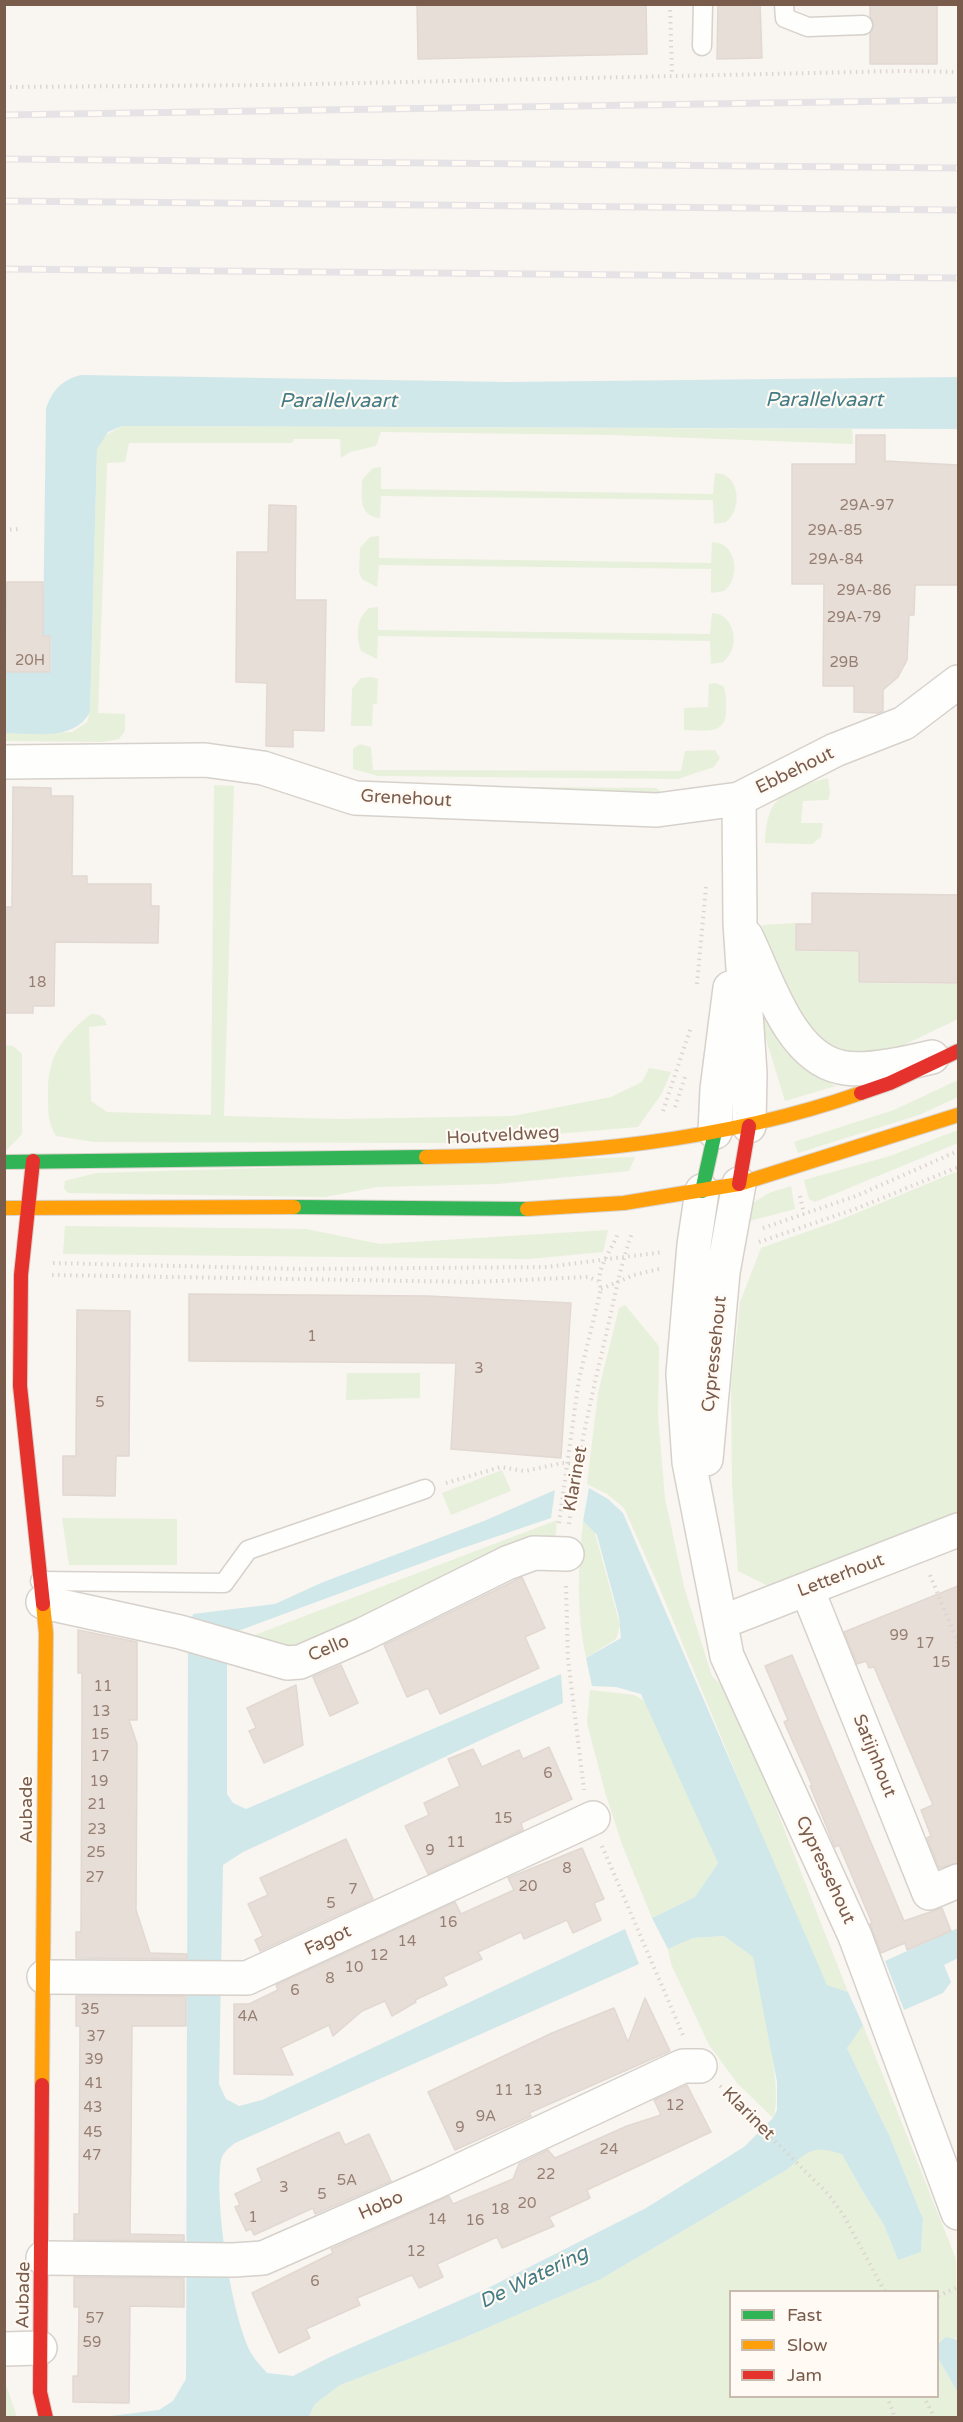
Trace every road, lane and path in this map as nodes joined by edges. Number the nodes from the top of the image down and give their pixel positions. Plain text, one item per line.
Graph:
1 (670, 4) edge
2 (703, 4) edge
3 (784, 4) edge
4 (863, 26) dead end
5 (702, 46) dead end
6 (958, 72) edge
7 (672, 75) junction
8 (4, 87) edge
9 (18, 529) dead end
10 (4, 530) edge
11 (958, 682) edge
12 (4, 762) edge
13 (739, 799) junction
14 (706, 885) dead end
15 (740, 924) junction
16 (696, 992) dead end
17 (695, 1016) dead end
18 (958, 1051) edge
19 (688, 1068) dead end
20 (958, 1115) edge
21 (749, 1126) junction
22 (715, 1132) junction
23 (656, 1142) junction
24 (958, 1151) edge
25 (33, 1161) junction
26 (4, 1162) edge
27 (958, 1167) edge
28 (740, 1184) junction
29 (702, 1191) junction
30 (636, 1201) junction
31 (4, 1208) edge
32 (30, 1208) junction
33 (729, 1245) junction
34 (693, 1253) junction
35 (623, 1257) junction
36 (605, 1259) junction
37 (22, 1268) junction
38 (598, 1281) junction
39 (618, 1282) junction
40 (601, 1290) junction
41 (566, 1463) junction
42 (578, 1464) junction
43 (425, 1489) joint
44 (702, 1526) junction
45 (958, 1530) edge
46 (564, 1545) junction
47 (919, 1547) junction
48 (807, 1589) junction
49 (41, 1591) junction
50 (722, 1622) junction
51 (958, 1642) edge
52 (572, 1704) dead end
53 (593, 1818) dead end
54 (958, 1881) edge
55 (634, 1921) dead end
56 (44, 1977) junction
57 (700, 2066) junction
58 (958, 2213) edge
59 (43, 2258) junction
60 (958, 2287) edge
61 (884, 2290) edge
62 (939, 2296) edge
63 (40, 2348) junction
64 (4, 2349) edge
65 (887, 2398) edge
66 (924, 2398) edge
67 (45, 2415) edge
68 (895, 2418) edge
69 (935, 2418) edge

1 - 7 path
2 - 5 lane
3 - 4 lane
6 - 7 path
7 - 8 path
9 - 10 path
11 - 13 street, Ebbehout
12 - 13 street, Grenehout
13 - 15 street, Ebbehout
14 - 16 path
15 - 18 street
15 - 21 street, Ebbehout
15 - 22 street, Ebbehout
17 - 23 path
18 - 21 street, Houtveldweg
19 - 23 path
20 - 28 street
21 - 22 street, Houtveldweg
21 - 28 street, Ebbehout
22 - 23 street, Houtveldweg
22 - 29 street, Ebbehout
23 - 25 street, Houtveldweg
24 - 33 path
25 - 26 street, Houtveldweg
25 - 32 street
27 - 33 path
28 - 29 street
28 - 33 street, Cypressehout
29 - 30 street
29 - 34 street, Cypressehout
30 - 32 street
30 - 35 path, Klarinet
30 - 36 path
31 - 32 street
32 - 37 street, Aubade
33 - 44 street, Cypressehout
34 - 35 path
34 - 39 path
34 - 44 street, Cypressehout
35 - 36 path
35 - 39 path, Klarinet
36 - 37 path
36 - 38 path
37 - 38 path
37 - 49 street, Aubade
38 - 40 path
39 - 40 path
39 - 42 path, Klarinet
40 - 41 path
41 - 42 path
41 - 43 path
41 - 46 path
42 - 46 path, Klarinet
43 - 49 lane
44 - 50 street, Cypressehout
45 - 47 street, Letterhout
46 - 49 street, Cello
46 - 52 path, Klarinet
47 - 48 street, Letterhout
47 - 51 path
48 - 50 street, Letterhout
48 - 54 street, Satijnhout
49 - 56 street, Aubade
50 - 58 street, Cypressehout
53 - 56 street, Fagot
55 - 57 path, Klarinet
56 - 59 street, Aubade
57 - 59 street, Hobo
57 - 61 path, Klarinet
59 - 63 street, Aubade
60 - 62 path
63 - 64 street
63 - 67 street, Aubade
65 - 68 path
66 - 69 path

